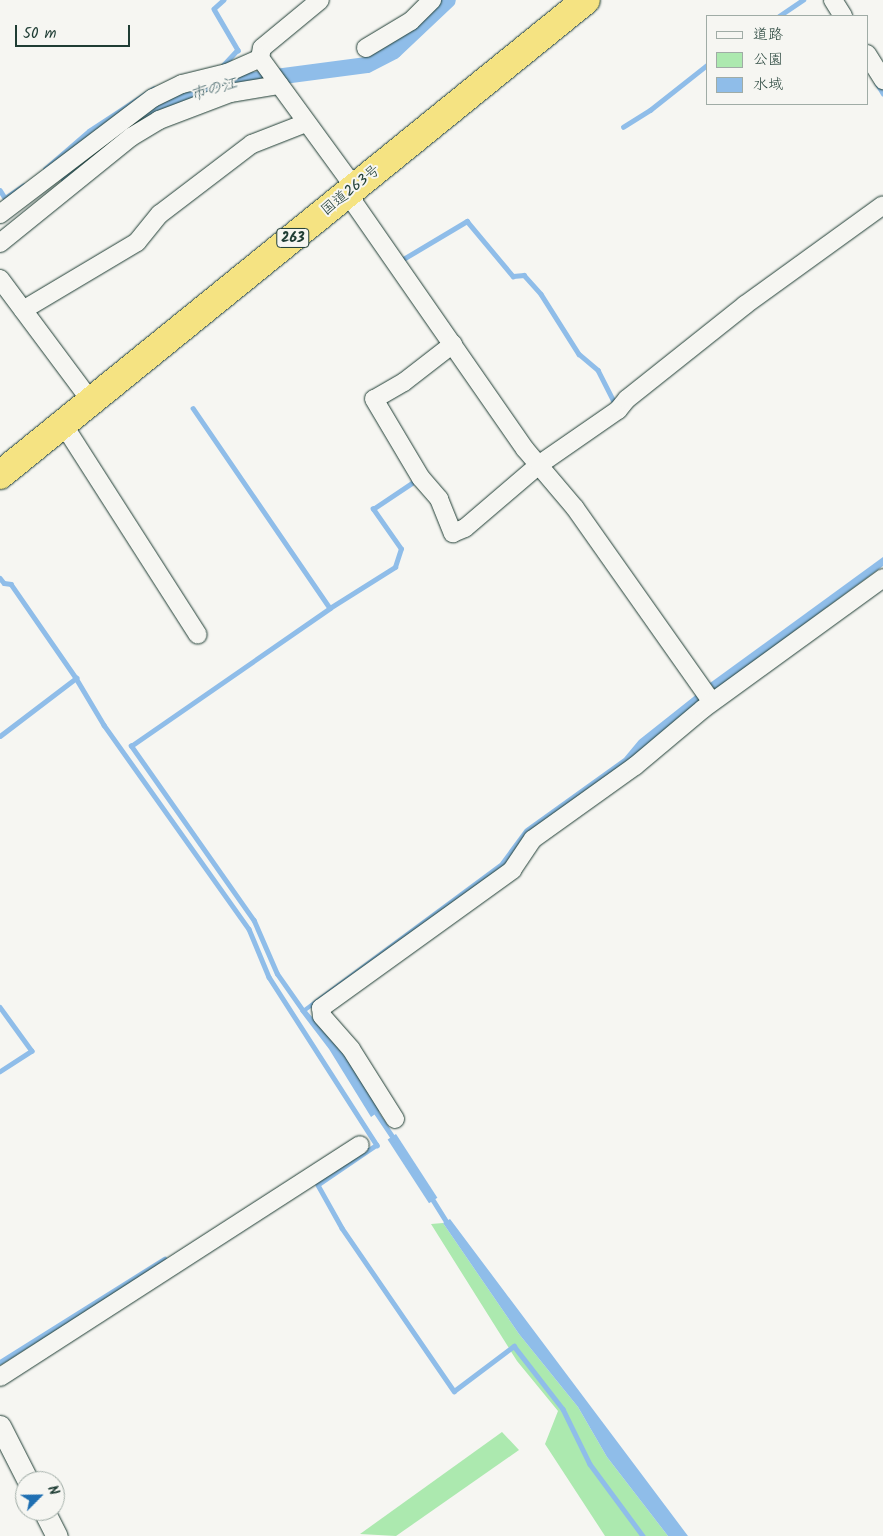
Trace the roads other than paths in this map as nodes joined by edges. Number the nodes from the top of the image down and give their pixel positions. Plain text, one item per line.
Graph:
1 (320, 0) edge
2 (432, 0) edge
3 (586, 0) edge
4 (833, 0) edge
5 (842, 15) edge
6 (366, 48) dead end
7 (868, 56) edge
8 (264, 64) junction
9 (883, 80) edge
10 (279, 85) junction
11 (306, 122) junction
12 (354, 188) junction
13 (883, 205) edge
14 (0, 214) edge
15 (0, 243) edge
16 (0, 279) edge
17 (23, 310) junction
18 (449, 347) junction
19 (91, 401) junction
20 (63, 424) junction
21 (540, 464) junction
22 (0, 475) edge
23 (883, 578) edge
24 (198, 635) dead end
25 (707, 696) junction
26 (395, 1119) dead end
27 (360, 1145) dead end
28 (0, 1377) edge
29 (0, 1426) edge
30 (23, 1471) edge
31 (49, 1521) edge
32 (57, 1536) edge

1 - 8 street
2 - 6 street
3 - 12 highway, 国道263号 / 263
4 - 5 street
7 - 9 street
8 - 10 street
8 - 14 street
10 - 11 street
10 - 15 street
11 - 12 street
11 - 17 street
12 - 18 street
12 - 19 highway, 国道263号 / 263
13 - 21 street
16 - 17 street
17 - 19 street
18 - 21 street
18 - 21 street
19 - 20 highway, 国道263号 / 263
20 - 22 highway, 国道263号 / 263
20 - 24 street
21 - 25 street
23 - 25 street
25 - 26 street
27 - 28 street
29 - 30 street
31 - 32 street

